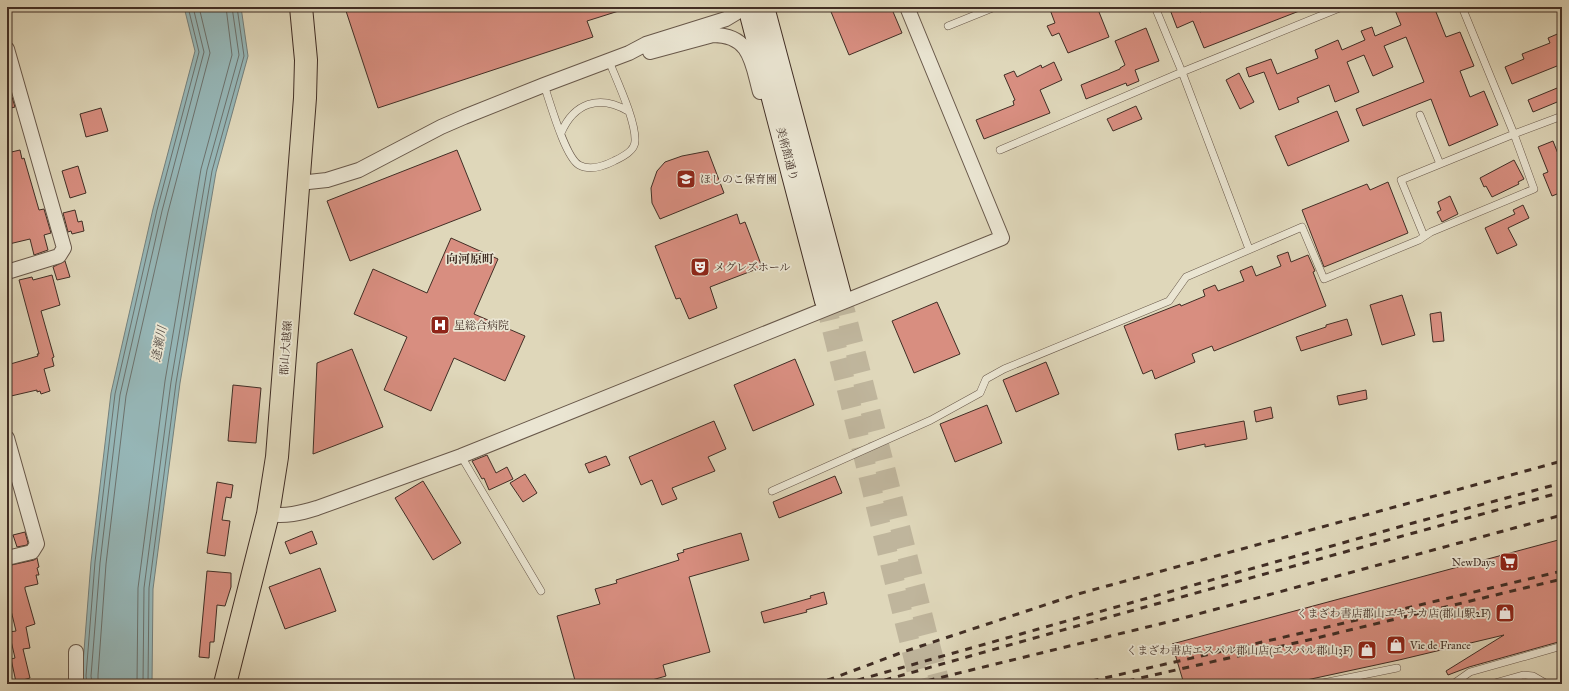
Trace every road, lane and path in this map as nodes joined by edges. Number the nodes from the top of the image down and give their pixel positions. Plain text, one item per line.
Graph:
1 (301, 7) edge
2 (741, 7) edge
3 (748, 7) edge
4 (764, 7) edge
5 (907, 7) edge
6 (995, 7) edge
7 (1156, 7) edge
8 (1342, 7) edge
9 (1462, 7) edge
10 (948, 26) dead end
11 (7, 49) edge
12 (630, 53) junction
13 (609, 61) junction
14 (1182, 72) junction
15 (544, 85) junction
16 (628, 111) junction
17 (1420, 115) dead end
18 (1562, 116) edge
19 (561, 133) junction
20 (1514, 134) junction
21 (1000, 150) dead end
22 (787, 152) junction
23 (1440, 164) junction
24 (299, 183) junction
25 (1424, 236) junction
26 (1249, 249) junction
27 (7, 272) edge
28 (7, 438) edge
29 (461, 456) junction
30 (772, 491) dead end
31 (268, 514) junction
32 (7, 558) edge
33 (541, 591) dead end
34 (1562, 646) edge
35 (76, 652) dead end
36 (1397, 668) dead end
37 (76, 684) edge
38 (225, 684) edge
39 (1318, 684) edge
40 (1453, 684) edge
41 (1491, 684) edge
42 (1547, 684) edge

1 - 24 main road, 郡山大越線
2 - 12 street
3 - 22 street, 美術館通り
4 - 22 street, 美術館通り
5 - 29 street
6 - 10 lane
7 - 14 lane
8 - 14 lane
9 - 20 lane
11 - 27 street
12 - 13 street
12 - 22 street
13 - 15 street
13 - 16 lane
14 - 21 lane
14 - 26 lane
15 - 19 lane
15 - 24 street
16 - 19 lane
16 - 19 lane
17 - 23 lane
18 - 20 lane
20 - 23 lane
20 - 25 lane
23 - 25 lane
24 - 31 main road, 郡山大越線
25 - 26 lane
26 - 30 lane
28 - 32 street
29 - 31 street
29 - 33 lane
31 - 38 main road, 郡山大越線
34 - 40 lane
35 - 37 street
36 - 39 lane
41 - 42 lane

